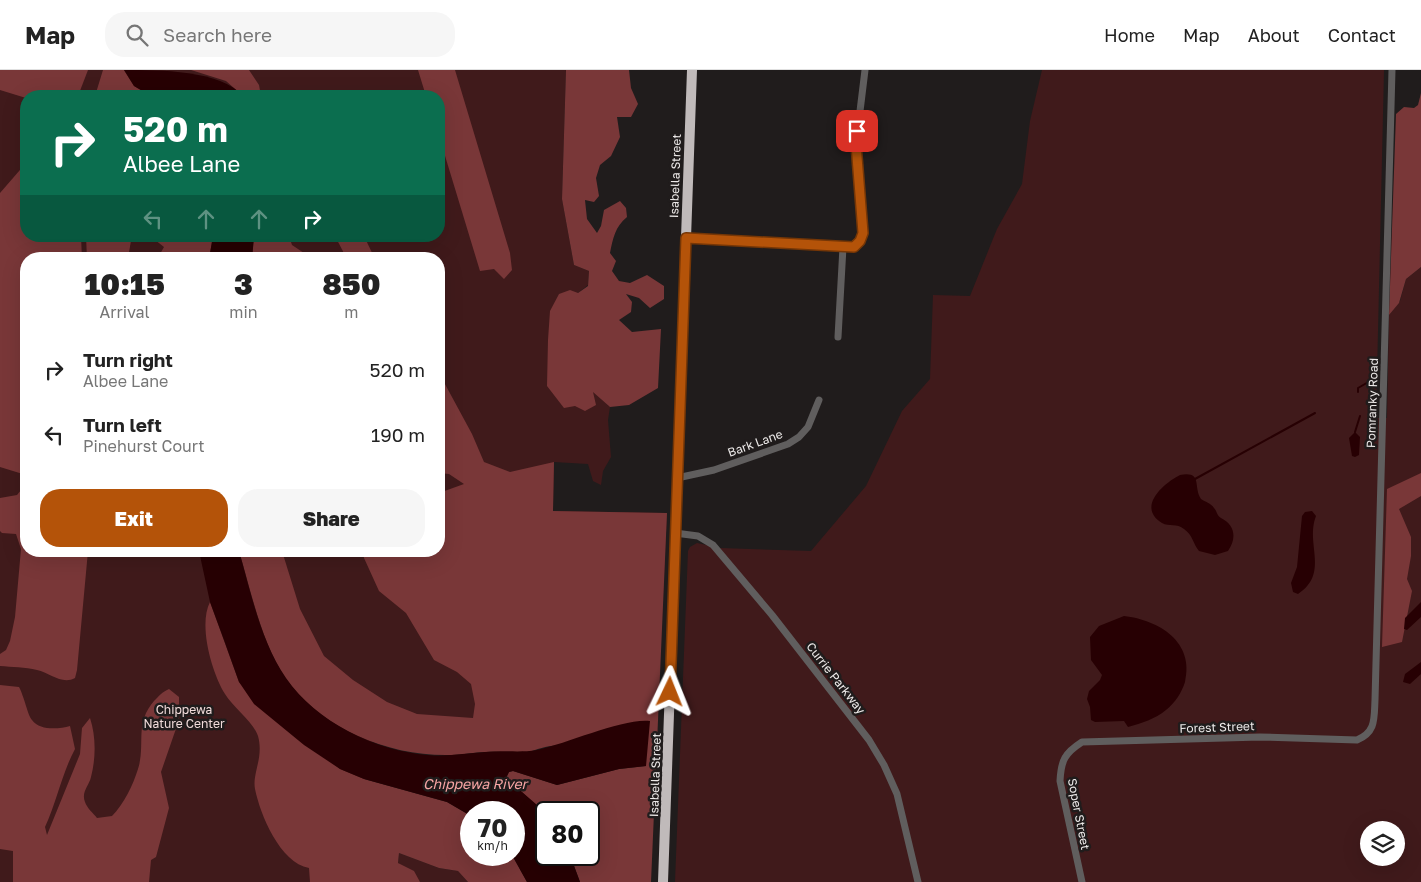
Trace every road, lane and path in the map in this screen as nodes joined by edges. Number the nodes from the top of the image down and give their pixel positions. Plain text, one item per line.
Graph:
1 (692, 70) edge
2 (865, 70) edge
3 (1392, 70) edge
4 (686, 238) junction
5 (843, 247) junction
6 (838, 338) dead end
7 (819, 400) dead end
8 (677, 478) junction
9 (675, 533) junction
10 (1368, 735) joint
11 (1068, 751) joint
12 (663, 882) edge
13 (918, 882) edge
14 (1082, 882) edge

1 - 4 highway, Isabella Street
2 - 5 street
3 - 10 street, Pomranky Road
4 - 5 street
4 - 8 highway, Isabella Street
5 - 6 street
7 - 8 street, Bark Lane
8 - 9 highway, Isabella Street
9 - 12 highway, Isabella Street
9 - 13 street, Currie Parkway
10 - 11 street, Forest Street
11 - 14 street, Soper Street

